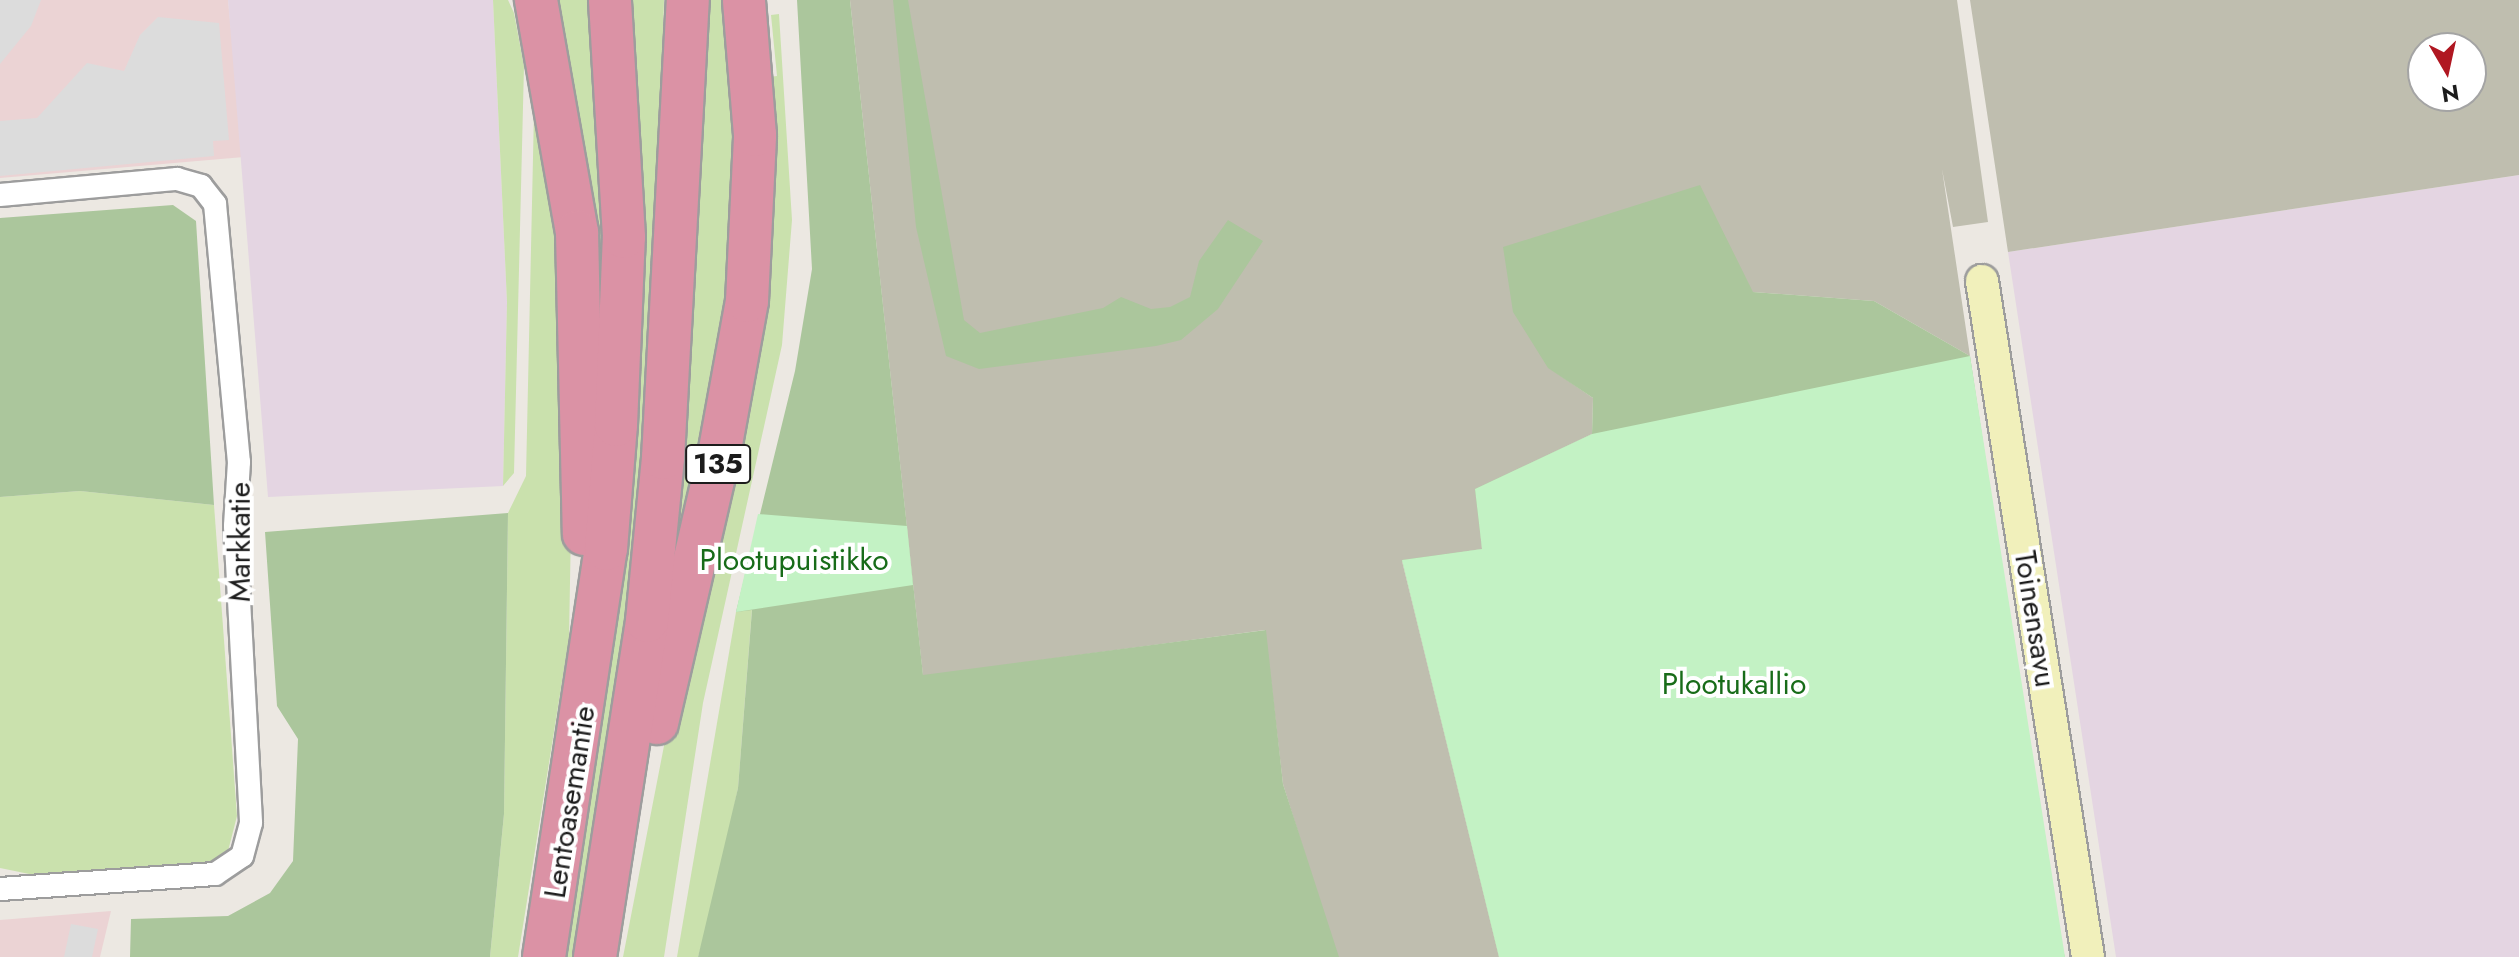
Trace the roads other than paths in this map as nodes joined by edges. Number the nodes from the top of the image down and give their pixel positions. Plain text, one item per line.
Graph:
1 (536, 0) edge
2 (688, 0) edge
3 (744, 0) edge
4 (611, 2) edge
5 (0, 195) edge
6 (1982, 281) dead end
7 (593, 646) junction
8 (0, 889) edge
9 (602, 916) junction
10 (544, 957) edge
11 (595, 957) edge
12 (2088, 957) edge

1 - 7 highway
2 - 9 highway
3 - 9 highway, 135
4 - 7 highway
5 - 8 street, Markkatie
6 - 12 street, Toinensavu
7 - 10 highway, Lentoasemantie
9 - 11 highway, Lentoasemantie / 135

